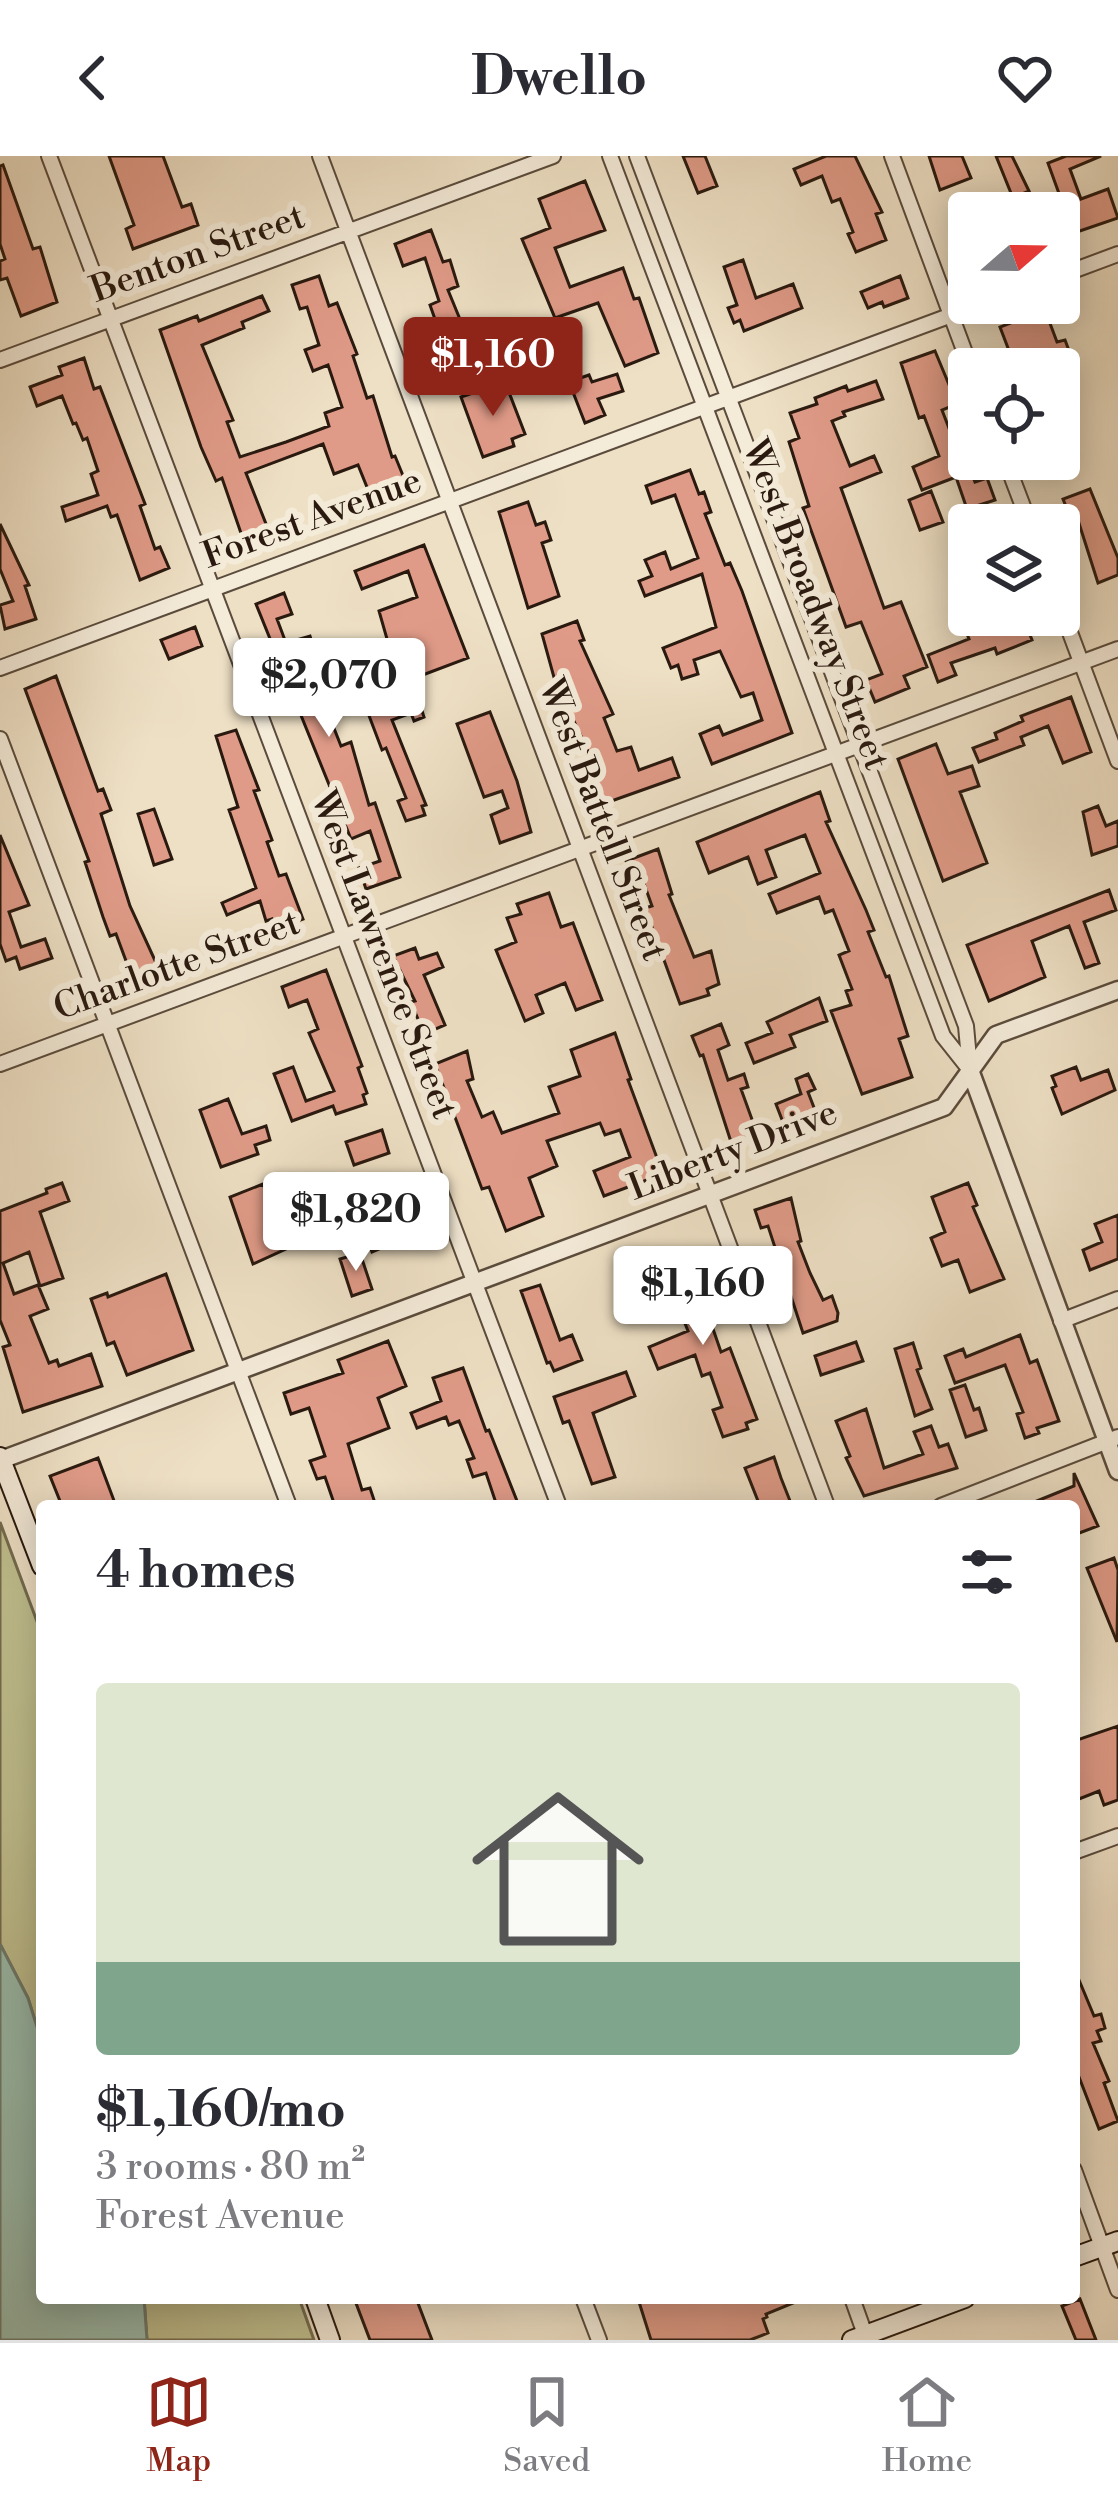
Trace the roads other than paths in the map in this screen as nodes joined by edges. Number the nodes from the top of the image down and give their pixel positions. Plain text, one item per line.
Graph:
1 (50, 156) edge
2 (320, 156) edge
3 (553, 156) edge
4 (610, 156) edge
5 (637, 156) edge
6 (892, 156) edge
7 (348, 231) junction
8 (1118, 254) edge
9 (1080, 268) edge
10 (948, 307) edge
11 (948, 316) edge
12 (109, 319) junction
13 (0, 360) edge
14 (727, 397) junction
15 (703, 406) junction
16 (449, 500) junction
17 (212, 588) junction
18 (1072, 636) edge
19 (1118, 649) edge
20 (1082, 663) junction
21 (0, 668) edge
22 (0, 739) edge
23 (859, 744) junction
24 (836, 753) junction
25 (1118, 761) edge
26 (581, 847) junction
27 (344, 936) junction
28 (1118, 990) edge
29 (108, 1023) junction
30 (0, 1064) edge
31 (970, 1070) junction
32 (711, 1195) junction
33 (475, 1283) junction
34 (1118, 1299) edge
35 (1061, 1321) junction
36 (239, 1371) junction
37 (1113, 1440) edge
38 (1, 1458) edge
39 (1118, 1471) edge
40 (287, 1500) edge
41 (557, 1500) edge
42 (825, 1500) edge
43 (957, 1500) edge
44 (36, 1550) edge
45 (1118, 1836) edge
46 (1080, 1850) edge
47 (1080, 2182) edge
48 (1110, 2244) edge
49 (1080, 2256) edge
50 (1118, 2290) edge
51 (317, 2304) edge
52 (586, 2304) edge
53 (853, 2304) edge
54 (949, 2304) edge
55 (861, 2338) edge
56 (330, 2340) edge
57 (599, 2340) edge

1 - 12 street, West Lawrence Street
2 - 7 street, West Battell Street
3 - 7 street, Benton Street
4 - 15 street, West Broadway Street
5 - 14 street, West Broadway Street
6 - 10 street
7 - 12 street, Benton Street
7 - 16 street, West Battell Street
8 - 9 street
11 - 14 street, Forest Avenue
12 - 13 street, Benton Street
12 - 17 street, West Lawrence Street
14 - 15 street, Forest Avenue
14 - 23 street, West Broadway Street
15 - 16 street, Forest Avenue
15 - 24 street, West Broadway Street
16 - 17 street, Forest Avenue
16 - 26 street, West Battell Street
17 - 21 street, Forest Avenue
17 - 27 street, West Lawrence Street
18 - 20 street
19 - 20 street, Charlotte Street
20 - 23 street, Charlotte Street
20 - 25 street
22 - 29 street
23 - 24 street, Charlotte Street
23 - 31 street, West Broadway Street
24 - 26 street, Charlotte Street
24 - 31 street, West Broadway Street
26 - 27 street, Charlotte Street
26 - 32 street, West Battell Street
27 - 29 street, Charlotte Street
27 - 33 street, West Lawrence Street
28 - 31 street, Liberty Drive
29 - 30 street, Charlotte Street
29 - 36 street
31 - 32 street, Liberty Drive
31 - 35 street, West Broadway Street
32 - 33 street, Liberty Drive
32 - 42 street, West Battell Street
33 - 36 street, Liberty Drive
33 - 41 street, West Lawrence Street
34 - 35 street
35 - 37 street, West Broadway Street
36 - 38 street, Liberty Drive
36 - 40 street
37 - 39 street, West Broadway Street
37 - 43 street
38 - 44 main road
45 - 46 street
47 - 48 street
48 - 49 main road
48 - 50 street
51 - 56 main road
52 - 57 street
53 - 55 street
54 - 55 main road

